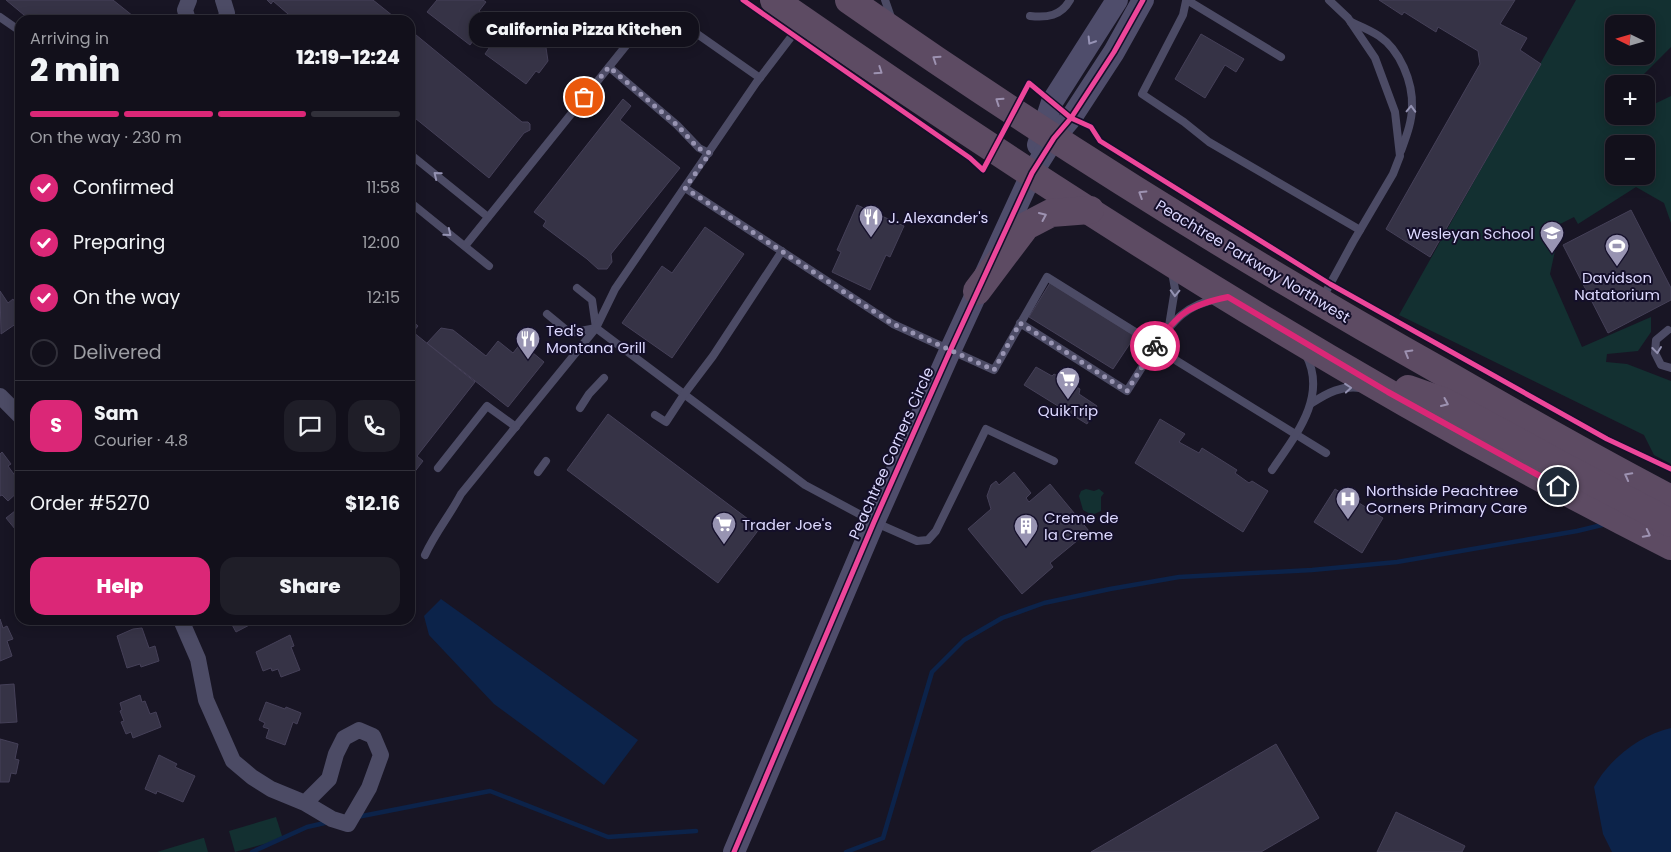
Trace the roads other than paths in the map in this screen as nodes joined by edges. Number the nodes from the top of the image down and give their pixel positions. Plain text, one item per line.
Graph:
1 (189, 0) edge
2 (223, 0) edge
3 (774, 0) edge
4 (849, 0) edge
5 (885, 0) edge
6 (1070, 0) edge
7 (1117, 0) edge
8 (1144, 0) edge
9 (1329, 0) edge
10 (1187, 1) edge
11 (186, 15) edge
12 (226, 15) edge
13 (1030, 16) dead end
14 (0, 17) edge
15 (804, 20) junction
16 (1348, 20) junction
17 (15, 28) edge
18 (899, 35) junction
19 (1281, 57) dead end
20 (609, 67) junction
21 (760, 78) junction
22 (1048, 134) junction
23 (710, 153) junction
24 (1400, 156) junction
25 (415, 158) edge
26 (1032, 173) junction
27 (685, 188) junction
28 (415, 206) edge
29 (1090, 210) junction
30 (488, 217) junction
31 (1360, 230) junction
32 (465, 246) junction
33 (782, 251) junction
34 (1169, 260) junction
35 (489, 266) dead end
36 (577, 288) dead end
37 (977, 291) junction
38 (1228, 297) junction
39 (1320, 303) junction
40 (547, 314) dead end
41 (1020, 323) junction
42 (1169, 326) junction
43 (596, 328) junction
44 (1668, 330) dead end
45 (1295, 338) junction
46 (1156, 345) junction
47 (950, 351) junction
48 (1671, 368) edge
49 (604, 378) dead end
50 (1376, 386) junction
51 (685, 393) junction
52 (0, 396) edge
53 (1312, 403) junction
54 (580, 408) dead end
55 (15, 411) edge
56 (656, 415) dead end
57 (516, 427) junction
58 (1295, 435) junction
59 (1326, 453) dead end
60 (546, 460) dead end
61 (1054, 461) dead end
62 (438, 468) dead end
63 (1272, 470) dead end
64 (538, 472) dead end
65 (1585, 473) junction
66 (1671, 498) edge
67 (874, 522) junction
68 (1671, 523) edge
69 (1671, 546) edge
70 (425, 555) dead end
71 (183, 625) edge
72 (306, 804) junction
73 (734, 852) edge

1 - 11 street
2 - 12 street
3 - 15 highway
4 - 18 highway, Peachtree Parkway Northwest
5 - 18 lane
6 - 13 lane
7 -> 22 street, Peachtree Corners Circle
8 - 22 street, Peachtree Corners Circle
9 - 16 lane
10 - 19 lane
10 - 31 lane
14 - 17 lane
15 - 21 lane
15 -> 26 highway
16 - 24 lane
24 -> 16 lane
22 -> 18 highway, Peachtree Parkway Northwest
20 - 21 lane
20 - 23 lane
20 - 30 lane
21 - 23 lane
22 - 26 street, Peachtree Corners Circle
39 -> 22 highway, Peachtree Parkway Northwest
23 - 27 lane
24 - 31 lane
30 -> 25 lane
26 - 29 highway
26 - 37 street, Peachtree Corners Circle
27 - 33 lane
27 - 43 lane
28 -> 32 lane
29 - 34 highway
37 -> 29 highway
30 - 32 lane
31 - 39 lane
32 - 35 lane
33 - 47 lane
33 - 51 lane
34 - 38 highway
34 -> 42 lane
36 - 43 lane
37 - 47 street, Peachtree Corners Circle
38 - 42 lane
38 - 45 highway
65 -> 39 highway, Peachtree Parkway Northwest
40 - 43 lane
41 - 46 lane
41 - 46 lane
41 - 47 lane
42 - 46 lane
43 - 51 lane
43 - 57 lane
44 -> 48 lane
45 - 50 highway
45 - 53 lane
46 - 58 lane
47 - 67 street, Peachtree Corners Circle
49 - 54 lane
53 -> 50 lane
50 -> 65 highway
51 - 56 lane
51 - 67 lane
52 - 55 street
53 - 58 lane
57 - 62 lane
57 - 70 lane
58 - 59 lane
58 - 63 lane
60 - 64 lane
61 - 67 lane
66 -> 65 highway, Peachtree Parkway Northwest
65 - 68 highway
65 -> 69 highway, Peachtree Parkway Northwest
67 - 73 street, Peachtree Corners Circle
71 - 72 street
72 - 72 street

